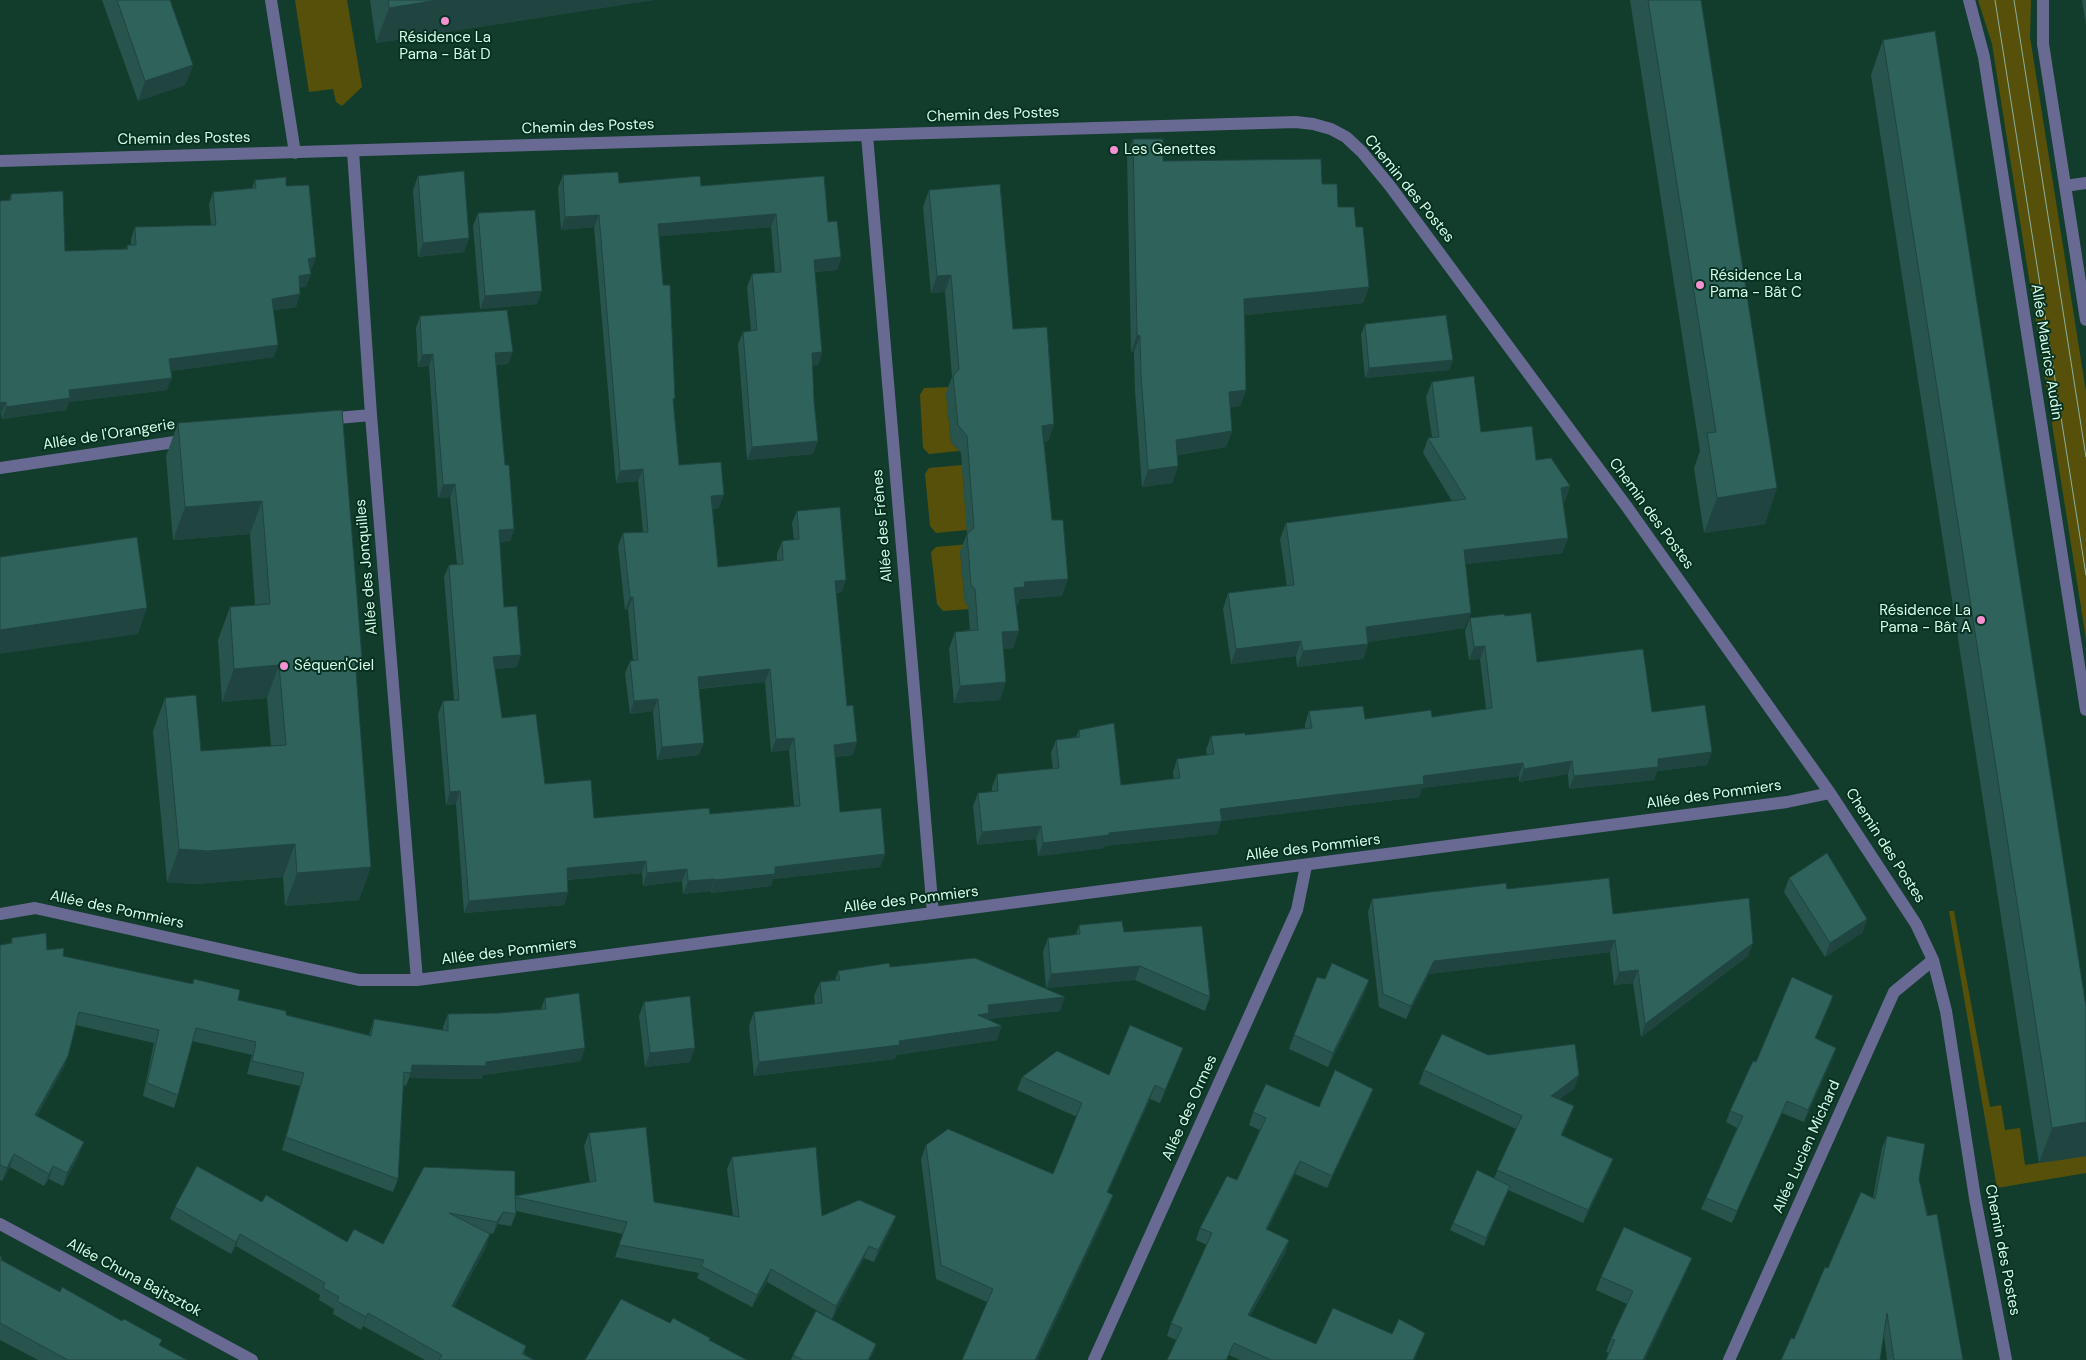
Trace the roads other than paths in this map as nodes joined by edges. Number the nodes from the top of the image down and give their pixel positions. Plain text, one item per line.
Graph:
1 (271, 0) edge
2 (1969, 0) edge
3 (2043, 0) edge
4 (867, 135) junction
5 (352, 151) junction
6 (295, 153) junction
7 (0, 161) edge
8 (2086, 182) edge
9 (2065, 186) junction
10 (2086, 320) edge
11 (371, 415) junction
12 (314, 421) edge
13 (198, 438) edge
14 (0, 468) edge
15 (2086, 710) edge
16 (1830, 793) junction
17 (1306, 866) junction
18 (0, 914) edge
19 (933, 914) junction
20 (1932, 960) junction
21 (417, 980) junction
22 (0, 1224) edge
23 (252, 1360) edge
24 (1094, 1360) edge
25 (1730, 1360) edge
26 (2006, 1360) edge

1 - 6 street
2 - 15 street, Allée Maurice Audin
3 - 9 street
4 - 5 street, Chemin des Postes
4 - 16 street, Chemin des Postes
4 - 19 street, Allée des Frênes
5 - 6 street, Chemin des Postes
5 - 11 street, Allée des Jonquilles
6 - 7 street, Chemin des Postes
8 - 9 street
9 - 10 street
11 - 12 street
11 - 21 street, Allée des Jonquilles
13 - 14 street, Allée de l'Orangerie
16 - 17 street, Allée des Pommiers
16 - 20 street, Chemin des Postes
17 - 19 street, Allée des Pommiers
17 - 24 street, Allée des Ormes
18 - 21 street, Allée des Pommiers
19 - 21 street, Allée des Pommiers
20 - 25 street, Allée Lucien Michard
20 - 26 street, Chemin des Postes
22 - 23 street, Allée Chuna Bajtsztok

